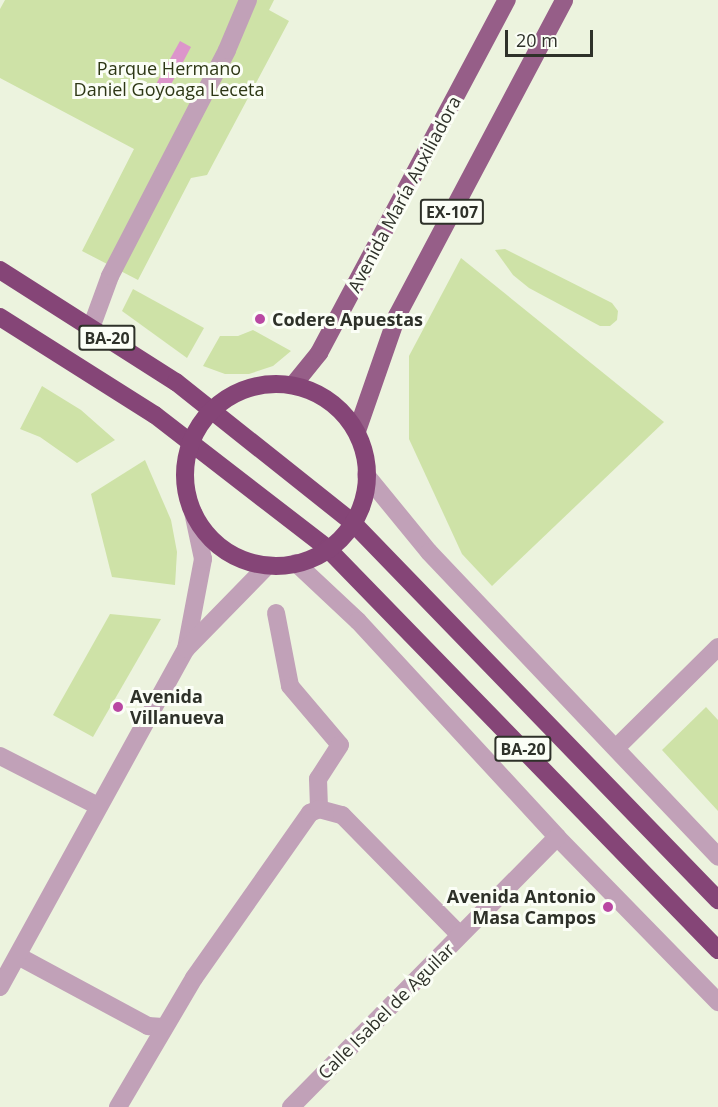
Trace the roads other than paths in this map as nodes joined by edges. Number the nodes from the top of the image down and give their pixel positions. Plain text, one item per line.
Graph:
1 (248, 0) edge
2 (507, 0) edge
3 (564, 0) edge
4 (0, 270) edge
5 (0, 317) edge
6 (91, 328) junction
7 (294, 384) junction
8 (212, 409) junction
9 (357, 431) junction
10 (190, 441) junction
11 (366, 475) junction
12 (193, 512) junction
13 (353, 523) junction
14 (327, 548) junction
15 (296, 563) junction
16 (265, 568) junction
17 (276, 613) dead end
18 (718, 647) edge
19 (186, 649) junction
20 (617, 747) junction
21 (0, 756) edge
22 (98, 806) junction
23 (319, 809) junction
24 (556, 837) junction
25 (718, 857) edge
26 (718, 900) edge
27 (460, 935) junction
28 (718, 950) edge
29 (18, 956) junction
30 (0, 987) edge
31 (718, 1002) edge
32 (163, 1028) junction
33 (117, 1107) edge
34 (291, 1107) edge

1 - 6 street
2 - 7 main road, Avenida María Auxiliadora / EX-107
3 - 9 main road, EX-107
4 - 6 highway, BA-20
5 - 10 highway, BA-20
6 - 8 highway, BA-20
7 - 8 highway
7 - 9 highway
8 - 10 highway
8 - 13 highway, BA-20
9 - 11 highway
10 - 12 highway
10 - 14 highway, BA-20
11 - 13 highway
11 - 20 street
12 - 16 highway
12 - 19 street
13 - 14 highway
13 - 26 highway, BA-20
14 - 15 highway
14 - 28 highway, BA-20
15 - 16 highway
15 - 24 street
16 - 19 street
17 - 23 street
18 - 20 street
19 - 22 street
20 - 25 street
21 - 22 street
22 - 29 street
23 - 27 street
23 - 32 street
24 - 27 street, Calle Isabel de Aguilar
24 - 31 street
27 - 34 street, Calle Isabel de Aguilar
29 - 30 street
29 - 32 street
32 - 33 street

